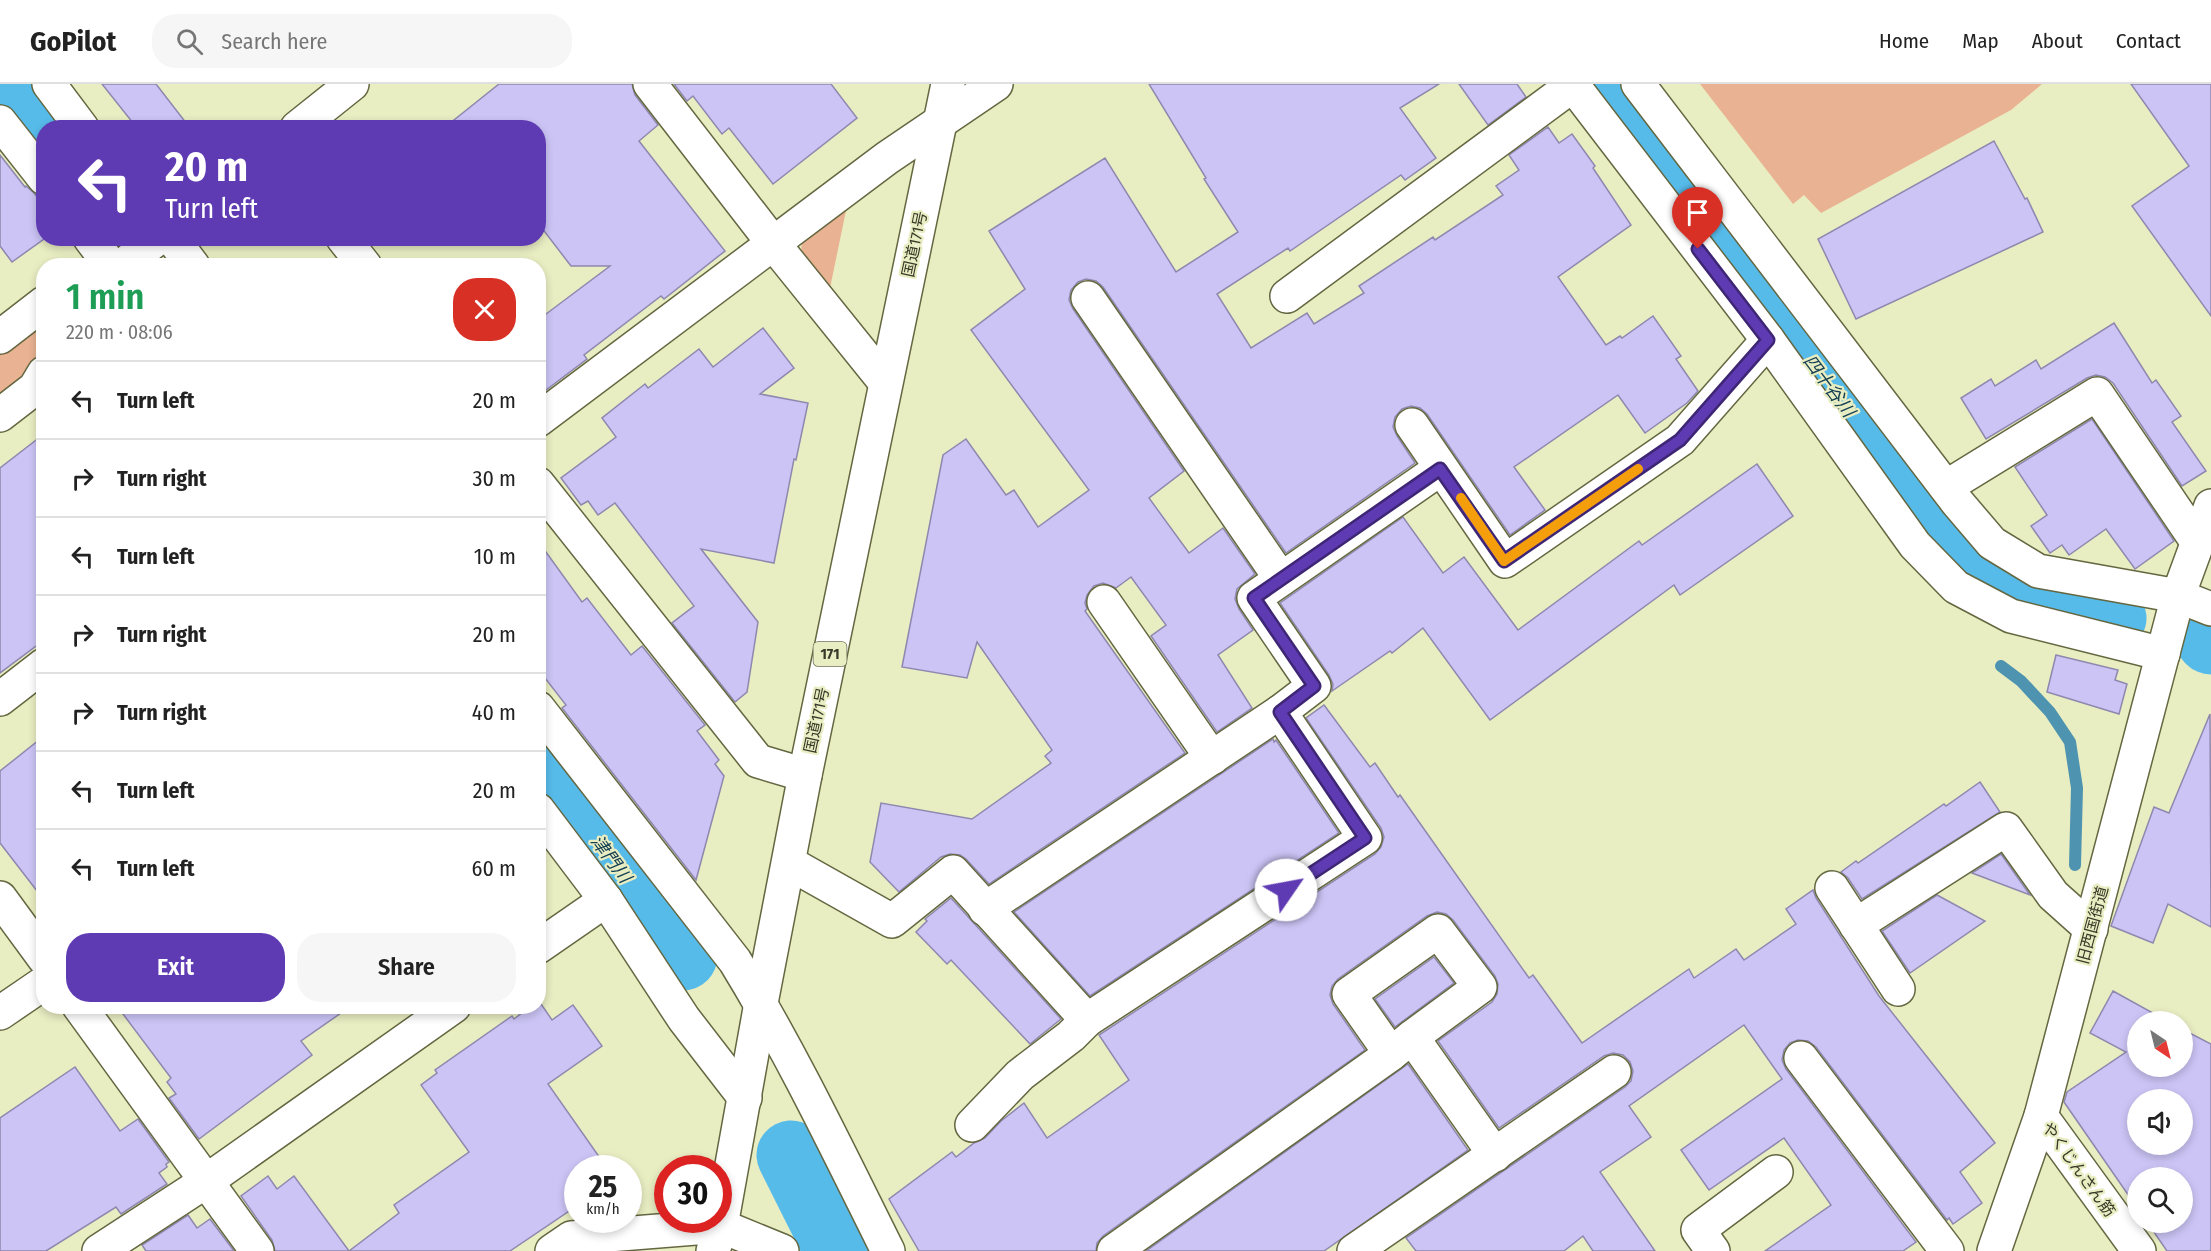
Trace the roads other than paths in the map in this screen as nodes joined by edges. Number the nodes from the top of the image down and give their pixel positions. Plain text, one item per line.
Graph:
1 (48, 84) edge
2 (650, 84) edge
3 (948, 84) edge
4 (996, 84) edge
5 (1573, 84) edge
6 (1638, 84) edge
7 (347, 86) edge
8 (76, 120) edge
9 (307, 120) edge
10 (940, 120) junction
11 (0, 122) edge
12 (36, 168) edge
13 (773, 243) junction
14 (99, 246) edge
15 (147, 246) edge
16 (178, 246) edge
17 (112, 258) edge
18 (130, 258) edge
19 (188, 258) edge
20 (1287, 296) dead end
21 (1088, 298) dead end
22 (36, 309) edge
23 (0, 337) edge
24 (1768, 340) junction
25 (885, 382) junction
26 (36, 385) edge
27 (546, 414) edge
28 (0, 415) edge
29 (1412, 425) dead end
30 (1440, 469) junction
31 (1946, 487) junction
32 (546, 494) edge
33 (2211, 506) edge
34 (2198, 543) junction
35 (1281, 579) junction
36 (2178, 596) junction
37 (1104, 602) dead end
38 (2211, 609) edge
39 (2163, 654) junction
40 (36, 671) edge
41 (0, 699) edge
42 (1280, 712) junction
43 (546, 718) edge
44 (1212, 758) junction
45 (805, 775) junction
46 (546, 821) edge
47 (789, 863) junction
48 (1832, 888) dead end
49 (0, 898) edge
50 (606, 900) junction
51 (985, 909) junction
52 (1856, 925) junction
53 (2091, 929) junction
54 (546, 941) edge
55 (36, 947) edge
56 (36, 988) edge
57 (1898, 989) dead end
58 (761, 1003) junction
59 (0, 1013) edge
60 (85, 1014) edge
61 (443, 1014) edge
62 (1087, 1020) junction
63 (1801, 1058) dead end
64 (1614, 1072) dead end
65 (745, 1098) junction
66 (2042, 1116) junction
67 (972, 1125) dead end
68 (1495, 1155) junction
69 (1776, 1172) dead end
70 (205, 1182) junction
71 (714, 1245) edge
72 (99, 1251) edge
73 (257, 1251) edge
74 (552, 1251) edge
75 (782, 1251) edge
76 (888, 1251) edge
77 (1114, 1251) edge
78 (1354, 1251) edge
79 (1713, 1251) edge
80 (1947, 1251) edge
81 (1994, 1251) edge
82 (2139, 1251) edge

1 - 8 main road
2 - 13 main road
3 - 10 main road, 国道171号 / 171
4 - 10 main road
5 - 20 main road
5 - 24 main road
6 - 31 main road
7 - 9 main road
10 - 13 main road
10 - 25 main road, 国道171号 / 171
11 - 12 main road
13 - 25 main road
13 - 27 main road
14 - 17 main road
15 - 18 main road
16 - 19 main road
21 - 35 main road
22 - 23 main road
24 - 30 main road
24 - 39 main road
25 - 45 main road, 国道171号 / 171
26 - 28 main road
29 - 30 main road
30 - 35 main road
31 - 34 main road
31 - 36 main road
32 - 45 main road
33 - 34 main road, 旧西国街道
34 - 36 main road, 旧西国街道
35 - 42 main road
36 - 38 main road
36 - 39 main road, 旧西国街道
37 - 44 main road
39 - 53 main road, 旧西国街道
40 - 41 main road
42 - 44 main road
42 - 62 main road
43 - 58 main road
44 - 51 main road
45 - 47 main road, 国道171号 / 171
46 - 50 main road
47 - 51 main road
47 - 58 main road, 国道171号 / 171
48 - 52 main road
49 - 55 main road
50 - 54 main road
50 - 65 main road
51 - 62 main road
52 - 53 main road
52 - 57 main road
53 - 66 main road, 旧西国街道
56 - 59 main road
58 - 65 main road, 国道171号 / 171
58 - 76 main road
60 - 70 main road
61 - 70 main road
62 - 67 main road
63 - 80 main road
64 - 68 main road
65 - 71 main road, 国道171号 / 171
66 - 81 main road, 旧西国街道
66 - 82 main road, やくじんさん筋
68 - 77 main road
68 - 78 main road
69 - 79 main road
70 - 72 main road
70 - 73 main road
71 - 74 main road
71 - 75 main road

